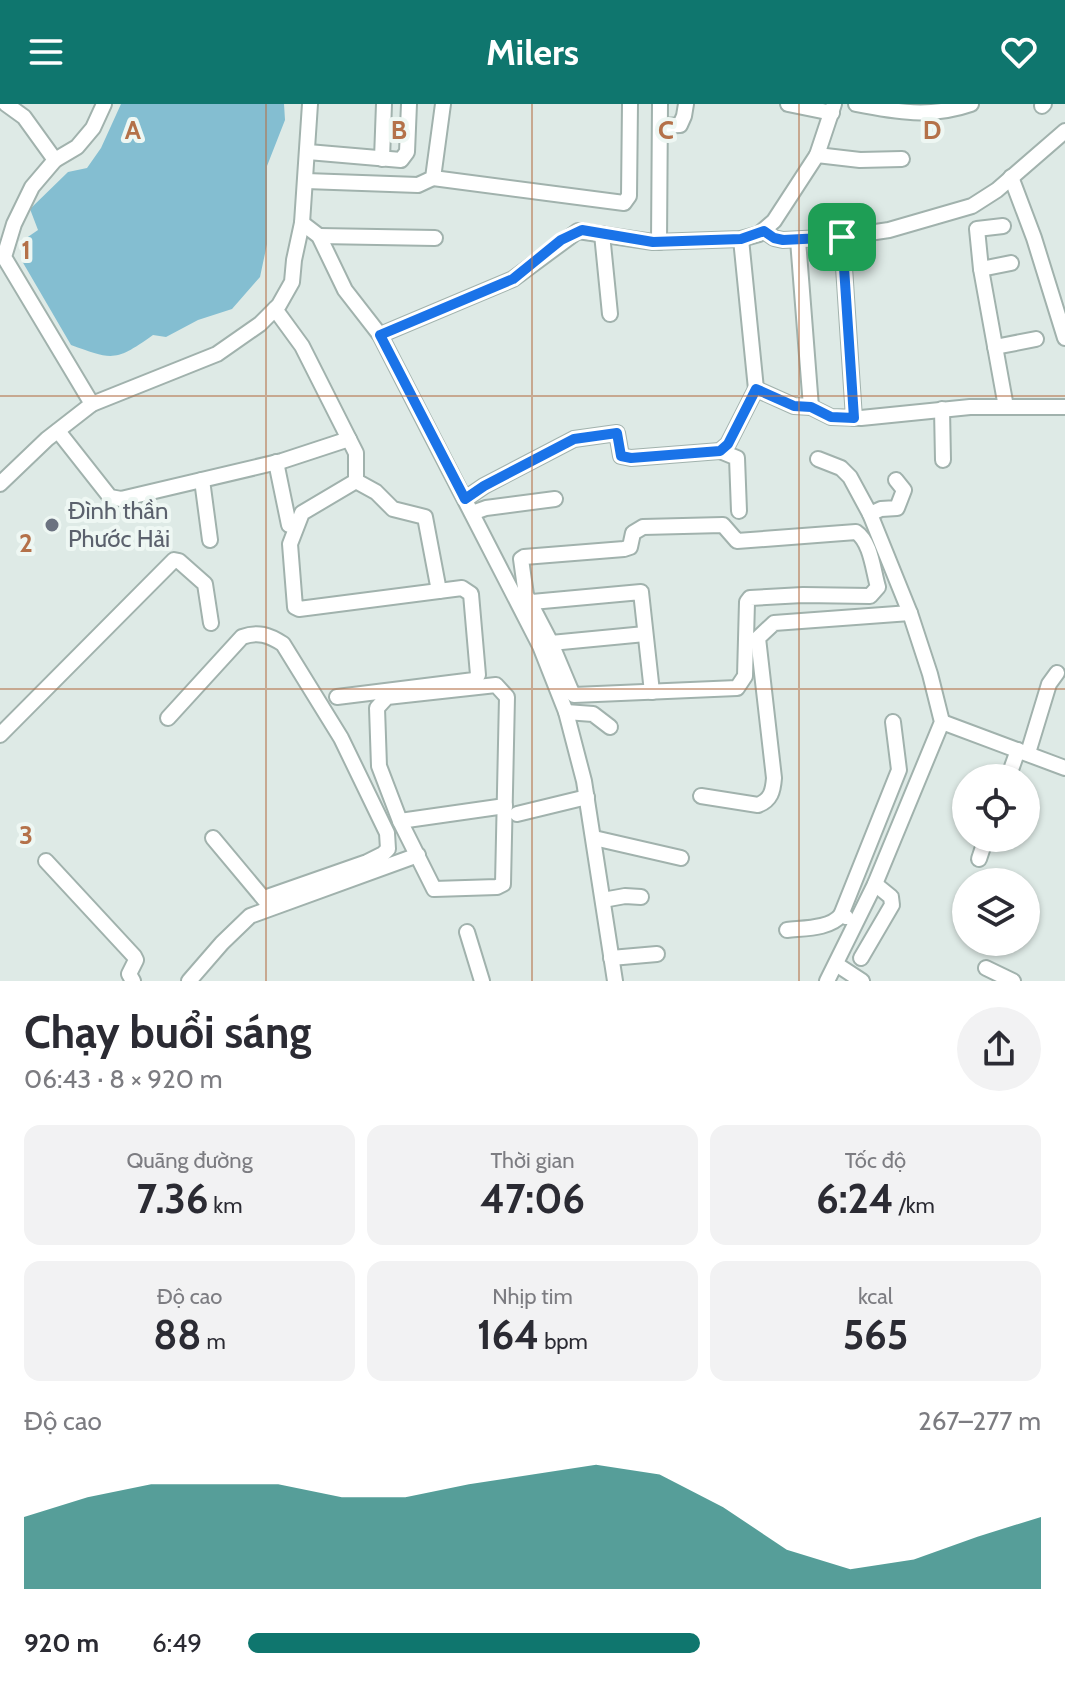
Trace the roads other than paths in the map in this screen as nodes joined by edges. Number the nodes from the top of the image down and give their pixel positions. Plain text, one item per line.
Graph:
1 (6, 104) edge
2 (104, 104) edge
3 (310, 104) edge
4 (384, 104) edge
5 (409, 104) edge
6 (443, 104) edge
7 (630, 104) edge
8 (660, 104) edge
9 (686, 104) edge
10 (788, 104) edge
11 (856, 104) edge
12 (971, 104) edge
13 (833, 109) edge
14 (660, 126) junction
15 (1065, 131) edge
16 (308, 152) junction
17 (817, 155) junction
18 (382, 159) junction
19 (902, 159) dead end
20 (55, 160) junction
21 (1011, 177) junction
22 (433, 178) junction
23 (306, 181) junction
24 (972, 206) junction
25 (302, 223) junction
26 (1003, 226) dead end
27 (977, 229) junction
28 (764, 231) junction
29 (602, 234) junction
30 (319, 236) junction
31 (842, 237) junction
32 (435, 238) dead end
33 (741, 239) junction
34 (798, 240) junction
35 (659, 242) junction
36 (2, 255) edge
37 (1011, 263) dead end
38 (981, 269) junction
39 (275, 309) junction
40 (610, 314) dead end
41 (380, 335) junction
42 (1065, 338) edge
43 (1036, 339) dead end
44 (995, 347) junction
45 (756, 389) junction
46 (92, 404) junction
47 (811, 407) junction
48 (1006, 407) junction
49 (942, 409) junction
50 (1062, 411) edge
51 (854, 418) junction
52 (58, 431) junction
53 (349, 439) junction
54 (720, 451) junction
55 (818, 459) dead end
56 (943, 460) dead end
57 (276, 462) junction
58 (202, 480) junction
59 (896, 480) dead end
60 (356, 481) junction
61 (0, 484) edge
62 (465, 499) junction
63 (555, 499) dead end
64 (739, 511) dead end
65 (472, 513) junction
66 (870, 514) junction
67 (289, 525) dead end
68 (210, 540) dead end
69 (439, 591) junction
70 (803, 595) junction
71 (532, 602) junction
72 (910, 613) junction
73 (802, 621) junction
74 (211, 623) dead end
75 (645, 634) junction
76 (551, 643) junction
77 (1057, 673) dead end
78 (652, 692) junction
79 (337, 697) dead end
80 (566, 712) junction
81 (168, 718) dead end
82 (893, 722) dead end
83 (942, 722) junction
84 (610, 727) dead end
85 (0, 735) edge
86 (1023, 752) junction
87 (1016, 764) edge
88 (1065, 768) edge
89 (701, 796) dead end
90 (587, 797) junction
91 (511, 810) junction
92 (400, 821) junction
93 (213, 838) dead end
94 (594, 838) junction
95 (981, 852) edge
96 (418, 855) junction
97 (681, 858) dead end
98 (979, 859) dead end
99 (46, 861) dead end
100 (875, 884) junction
101 (641, 897) dead end
102 (603, 900) junction
103 (268, 903) junction
104 (841, 915) junction
105 (858, 922) junction
106 (787, 930) dead end
107 (467, 932) dead end
108 (657, 954) dead end
109 (611, 958) junction
110 (861, 958) dead end
111 (836, 964) junction
112 (986, 968) dead end
113 (133, 981) edge
114 (189, 981) edge
115 (482, 981) edge
116 (615, 981) edge
117 (827, 981) edge
118 (862, 981) edge
119 (1013, 981) edge

1 - 20 street
2 - 20 street
3 - 16 street
4 - 18 street
5 - 18 street
6 - 22 street
7 - 22 street
8 - 14 street
9 - 14 street
10 - 13 street
11 - 12 street
13 - 17 street
14 - 35 street
15 - 21 street
16 - 18 street
16 - 23 street
17 - 19 street
17 - 28 street
20 - 36 street
21 - 24 street
21 - 42 street
22 - 23 street
23 - 25 street
24 - 27 street
24 - 31 street
25 - 30 street
25 - 39 street
26 - 27 street
27 - 38 street
28 - 33 street
28 - 34 street
29 - 35 street
29 - 40 street
29 - 41 street
30 - 32 street
30 - 41 street
31 - 34 street
31 - 51 street
33 - 35 street
33 - 45 street
34 - 47 street
36 - 46 street
37 - 38 street
38 - 44 street
39 - 46 street
39 - 53 street
41 - 62 street
43 - 44 street
44 - 48 street
45 - 47 street
45 - 54 street
46 - 52 street
47 - 51 street
48 - 49 street
48 - 50 street
49 - 51 street
49 - 56 street
52 - 58 street
52 - 61 street
53 - 57 street
53 - 60 street
54 - 62 street
54 - 64 street
55 - 66 street
57 - 58 street
57 - 67 street
58 - 68 street
59 - 66 street
60 - 69 street
60 - 69 street
62 - 65 street
63 - 65 street
65 - 80 street
66 - 72 street
69 - 79 street
70 - 71 street
70 - 73 street
70 - 78 street
71 - 75 street
71 - 76 street
72 - 73 street
72 - 83 street
73 - 89 street
74 - 85 street
75 - 76 street
75 - 78 street
76 - 78 street
77 - 86 street
80 - 84 street
80 - 90 street
81 - 103 street
82 - 104 street
83 - 86 street
83 - 100 street
86 - 87 street
86 - 88 street
90 - 91 street
90 - 94 street
91 - 92 street
91 - 92 street
91 - 96 street
92 - 96 street
93 - 103 street
94 - 97 street
94 - 102 street
95 - 98 street
96 - 103 street
99 - 113 street
100 - 105 street
100 - 110 street
101 - 102 street
102 - 109 street
103 - 114 street
104 - 105 street
104 - 106 street
105 - 111 street
107 - 115 street
108 - 109 street
109 - 116 street
111 - 117 street
111 - 118 street
112 - 119 street

